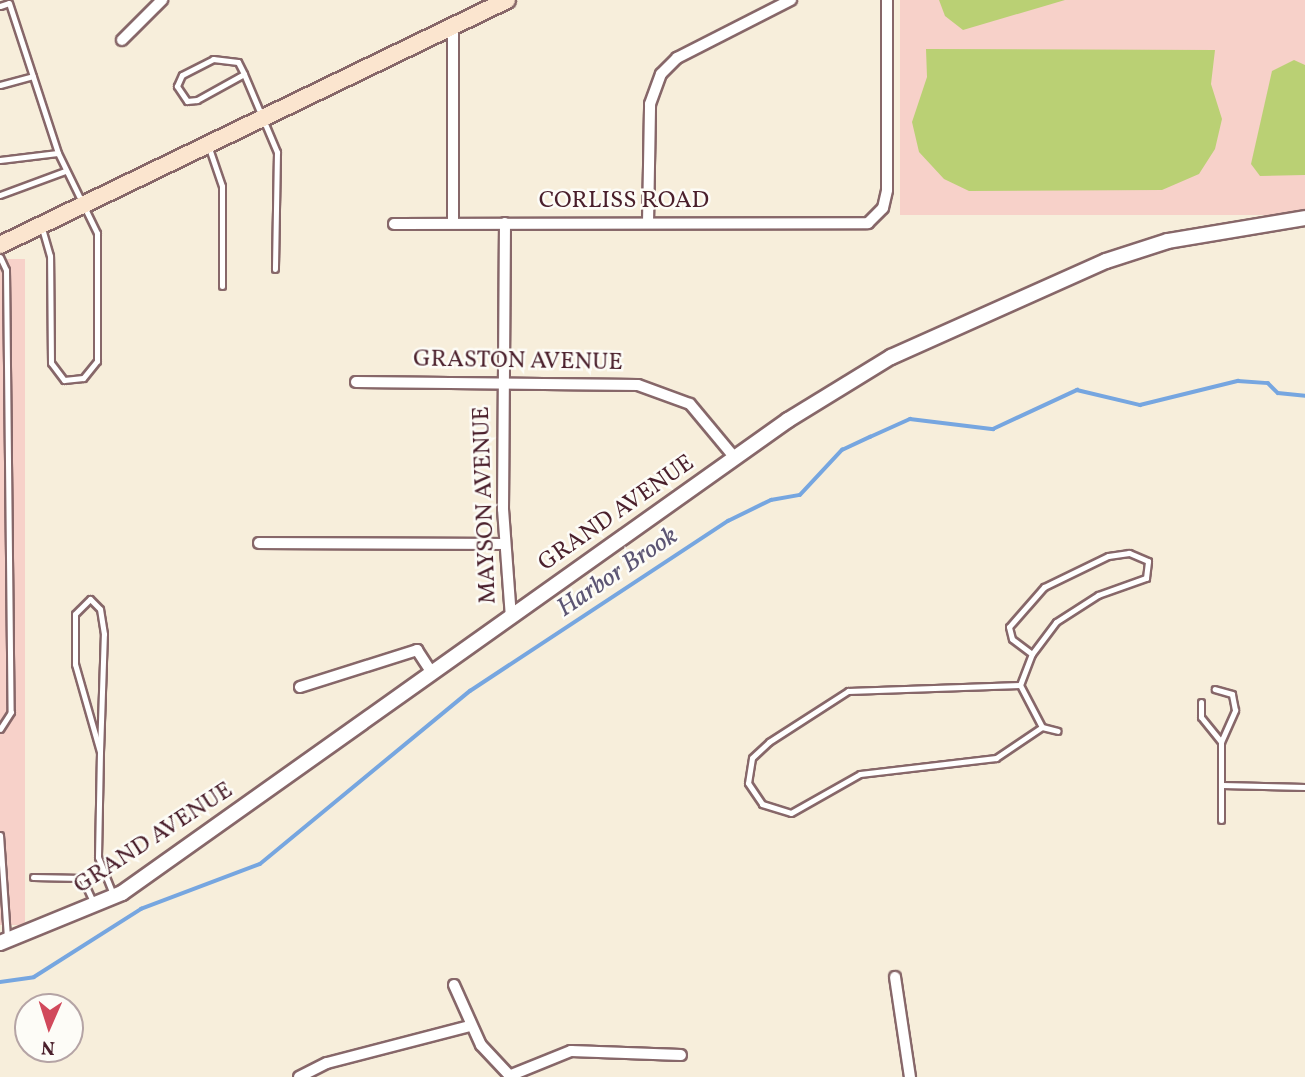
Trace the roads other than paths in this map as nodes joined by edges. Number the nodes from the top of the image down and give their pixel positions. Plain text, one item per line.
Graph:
1 (162, 0) edge
2 (508, 0) edge
3 (791, 0) edge
4 (887, 0) edge
5 (0, 6) edge
6 (453, 26) junction
7 (122, 40) dead end
8 (244, 74) junction
9 (33, 76) junction
10 (0, 85) edge
11 (267, 117) junction
12 (208, 145) junction
13 (58, 153) junction
14 (0, 160) edge
15 (65, 171) junction
16 (0, 195) edge
17 (83, 206) junction
18 (1305, 218) edge
19 (453, 222) junction
20 (505, 223) junction
21 (648, 223) junction
22 (394, 224) dead end
23 (41, 225) junction
24 (0, 245) edge
25 (0, 257) edge
26 (275, 269) dead end
27 (222, 286) dead end
28 (503, 381) junction
29 (356, 382) dead end
30 (735, 458) junction
31 (259, 543) dead end
32 (505, 544) junction
33 (511, 617) junction
34 (1032, 654) junction
35 (432, 673) junction
36 (1020, 685) junction
37 (300, 687) dead end
38 (1215, 689) dead end
39 (1201, 702) dead end
40 (1042, 727) junction
41 (0, 729) edge
42 (1058, 731) dead end
43 (1221, 742) junction
44 (100, 752) junction
45 (1222, 785) junction
46 (1305, 787) edge
47 (1221, 820) dead end
48 (0, 835) edge
49 (1, 849) edge
50 (33, 877) dead end
51 (114, 897) junction
52 (96, 906) junction
53 (4, 942) edge
54 (895, 977) dead end
55 (454, 985) dead end
56 (470, 1026) junction
57 (681, 1055) dead end
58 (510, 1076) edge
59 (299, 1077) edge
60 (910, 1077) edge

1 - 7 street
2 - 6 main road
3 - 21 street
4 - 21 street, CORLISS ROAD
5 - 9 lane
6 - 11 main road
6 - 19 street
8 - 8 lane
8 - 11 lane
9 - 10 lane
9 - 13 lane
11 - 12 main road
11 - 26 lane
12 - 17 main road
12 - 27 lane
13 - 14 lane
13 - 15 lane
15 - 16 lane
15 - 17 lane
17 - 23 main road
17 - 23 lane
18 - 30 street, GRAND AVENUE
19 - 20 street, CORLISS ROAD
19 - 22 street, CORLISS ROAD
20 - 21 street, CORLISS ROAD
20 - 28 street, MAYSON AVENUE
23 - 24 main road
25 - 41 lane
28 - 29 street, GRASTON AVENUE
28 - 30 street, GRASTON AVENUE
28 - 32 street, MAYSON AVENUE
30 - 33 street, GRAND AVENUE
31 - 32 street
32 - 33 street, MAYSON AVENUE
33 - 35 street, GRAND AVENUE
34 - 34 lane
34 - 36 lane
35 - 37 street
35 - 51 street, GRAND AVENUE
36 - 40 lane
36 - 40 lane
38 - 43 lane
39 - 43 lane
40 - 42 lane
43 - 45 lane
44 - 44 lane
44 - 51 lane
45 - 46 lane
45 - 47 lane
48 - 49 lane
49 - 53 lane
50 - 52 lane
51 - 52 street, GRAND AVENUE
52 - 53 street, GRAND AVENUE
54 - 60 street
55 - 56 street
56 - 58 street
56 - 59 street
57 - 58 street

